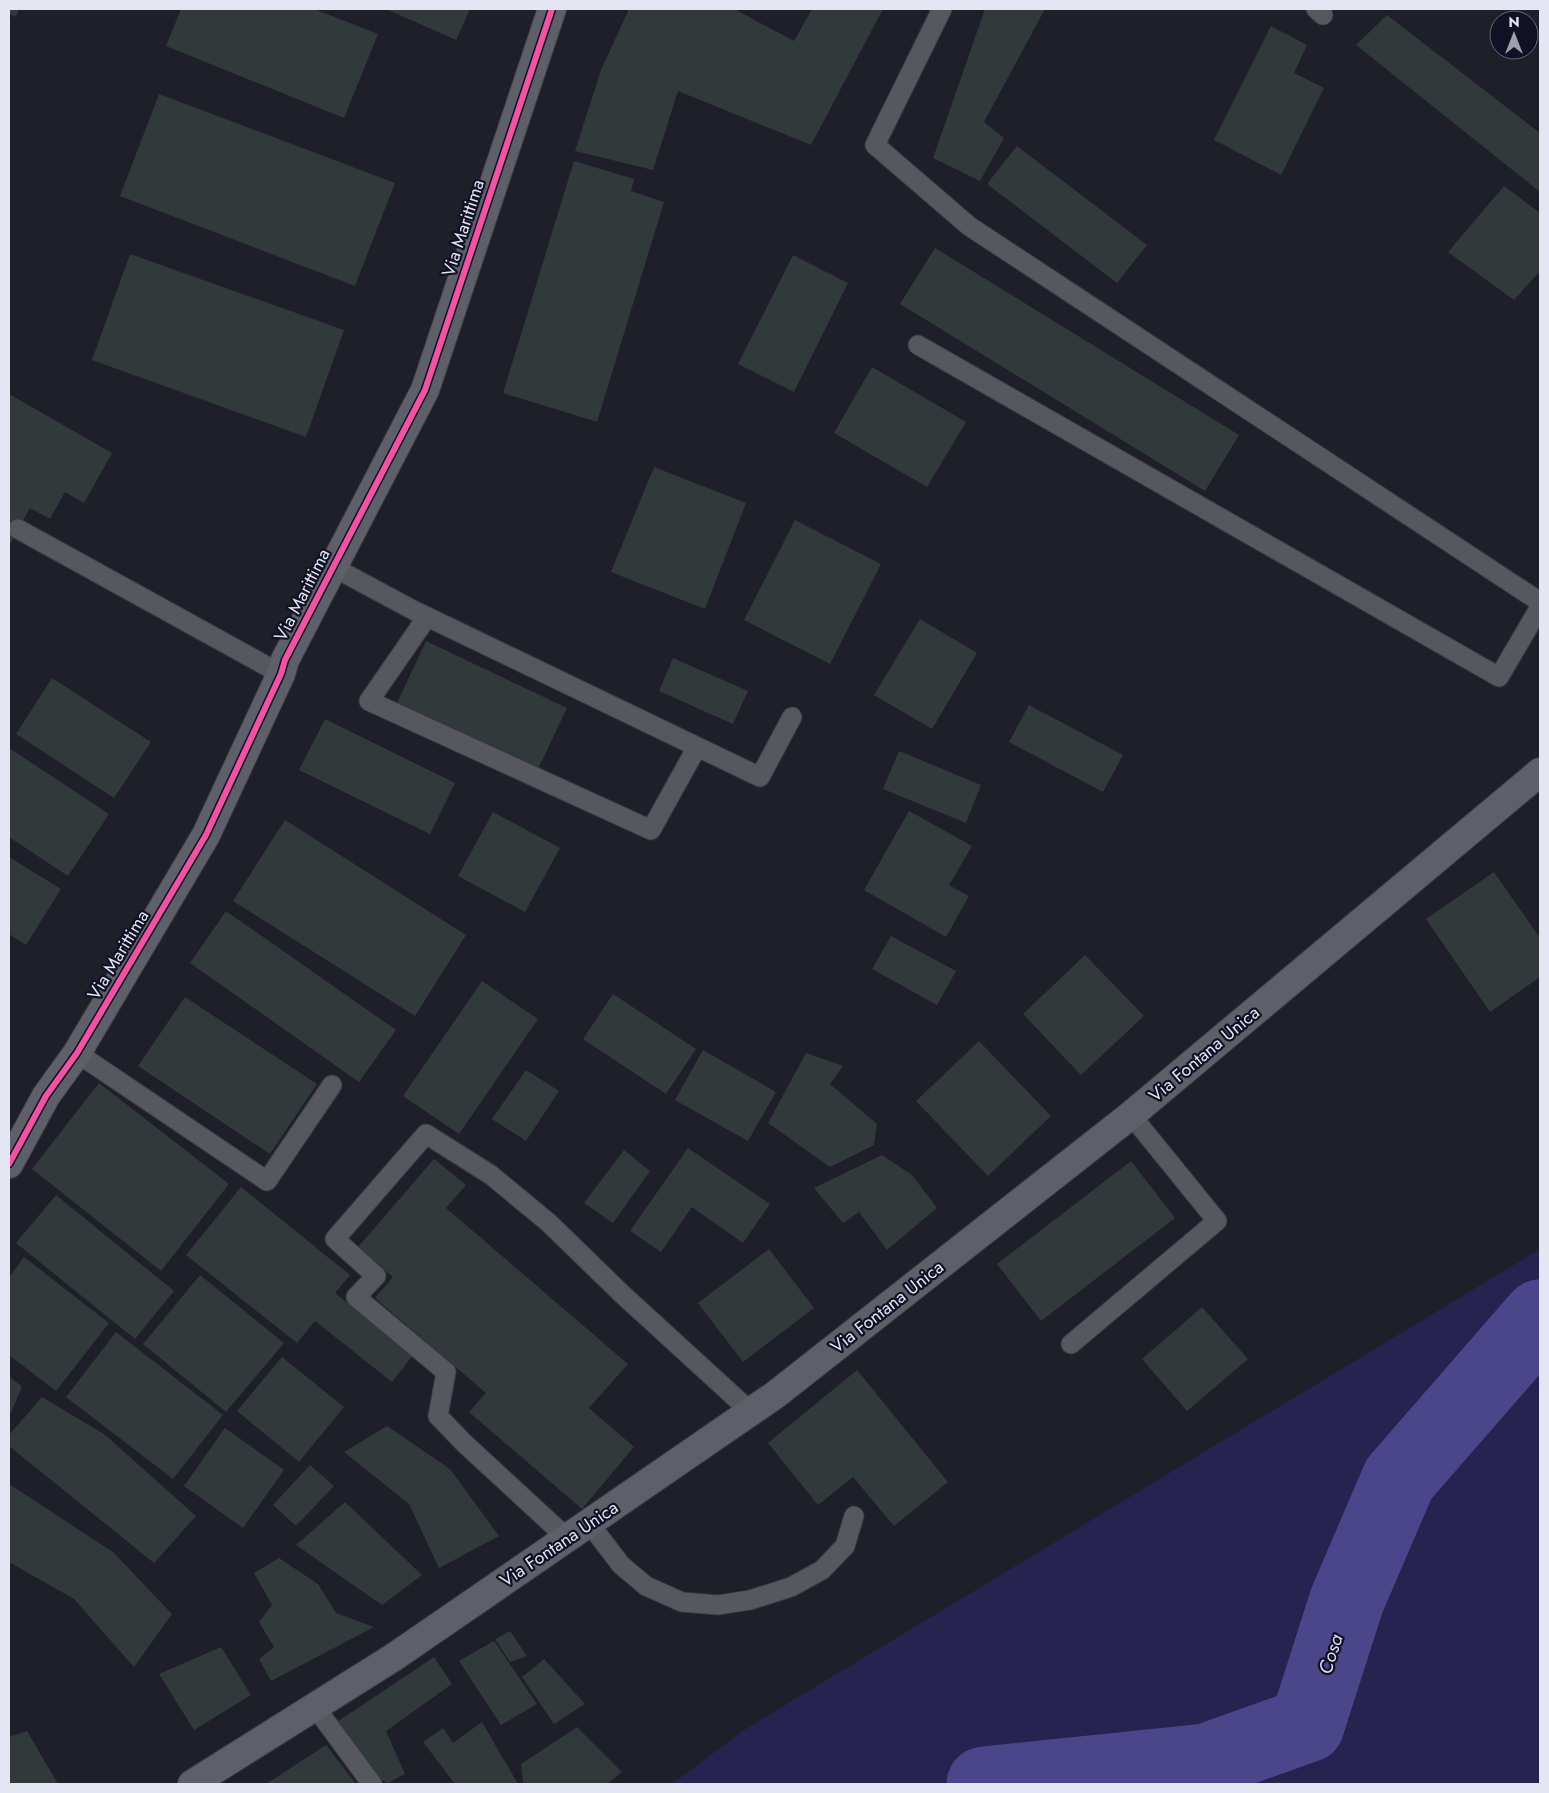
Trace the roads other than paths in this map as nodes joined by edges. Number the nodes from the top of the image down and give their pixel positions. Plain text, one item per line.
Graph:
1 (552, 9) edge
2 (942, 9) edge
3 (918, 344) dead end
4 (18, 529) dead end
5 (333, 567) junction
6 (1540, 602) edge
7 (1540, 607) edge
8 (427, 617) junction
9 (281, 674) junction
10 (792, 717) dead end
11 (697, 747) junction
12 (1540, 772) edge
13 (77, 1053) junction
14 (332, 1085) dead end
15 (1131, 1115) junction
16 (9, 1164) edge
17 (1071, 1344) dead end
18 (751, 1412) junction
19 (854, 1516) dead end
20 (590, 1523) junction
21 (567, 1538) junction
22 (315, 1707) junction
23 (192, 1784) edge
24 (372, 1784) edge

1 - 5 main road, Via Marittima
2 - 6 lane
3 - 7 lane
4 - 9 lane
5 - 8 lane
5 - 9 main road, Via Marittima
8 - 11 lane
8 - 11 lane
9 - 13 main road, Via Marittima
10 - 11 lane
12 - 15 main road, Via Fontana Unica
13 - 14 lane
13 - 16 main road, Via Marittima
15 - 17 lane
15 - 18 main road, Via Fontana Unica
18 - 20 main road, Via Fontana Unica
18 - 21 lane
19 - 20 lane
20 - 21 main road, Via Fontana Unica
21 - 22 main road, Via Fontana Unica
22 - 23 main road, Via Fontana Unica
22 - 24 lane

